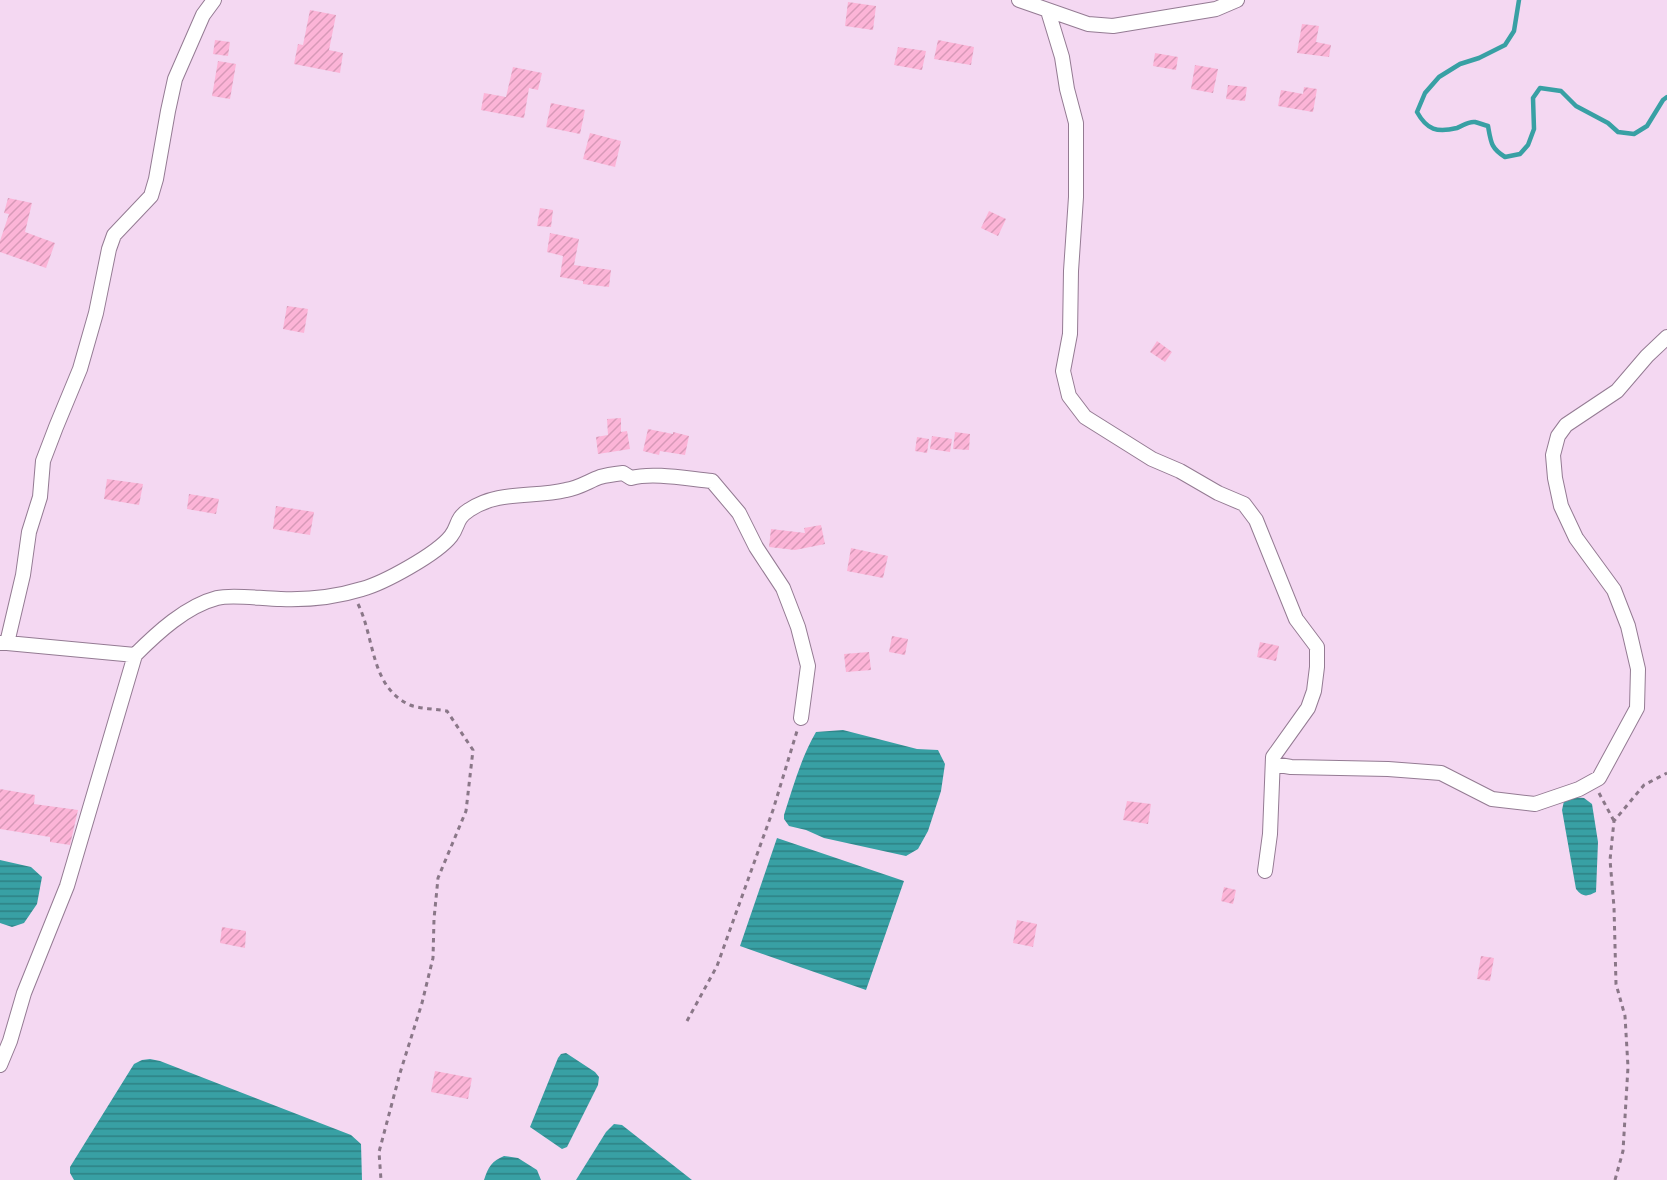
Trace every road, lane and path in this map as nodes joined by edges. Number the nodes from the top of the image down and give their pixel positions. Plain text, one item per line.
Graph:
1 (214, 0) edge
2 (1019, 0) edge
3 (1238, 0) edge
4 (1048, 11) junction
5 (1667, 337) edge
6 (352, 592) junction
7 (3, 643) edge
8 (135, 655) junction
9 (801, 718) joint
10 (1273, 764) junction
11 (1667, 773) edge
12 (1599, 778) junction
13 (1614, 821) junction
14 (1265, 871) dead end
15 (687, 1022) dead end
16 (0, 1065) edge
17 (1615, 1179) edge
18 (381, 1180) edge

1 - 7 street
2 - 4 street
3 - 4 street
4 - 10 street
5 - 12 street
6 - 8 street
6 - 9 street
6 - 18 path
7 - 8 street
8 - 16 street
9 - 15 path
10 - 12 street
10 - 14 street
11 - 13 path
12 - 13 path
13 - 17 path

